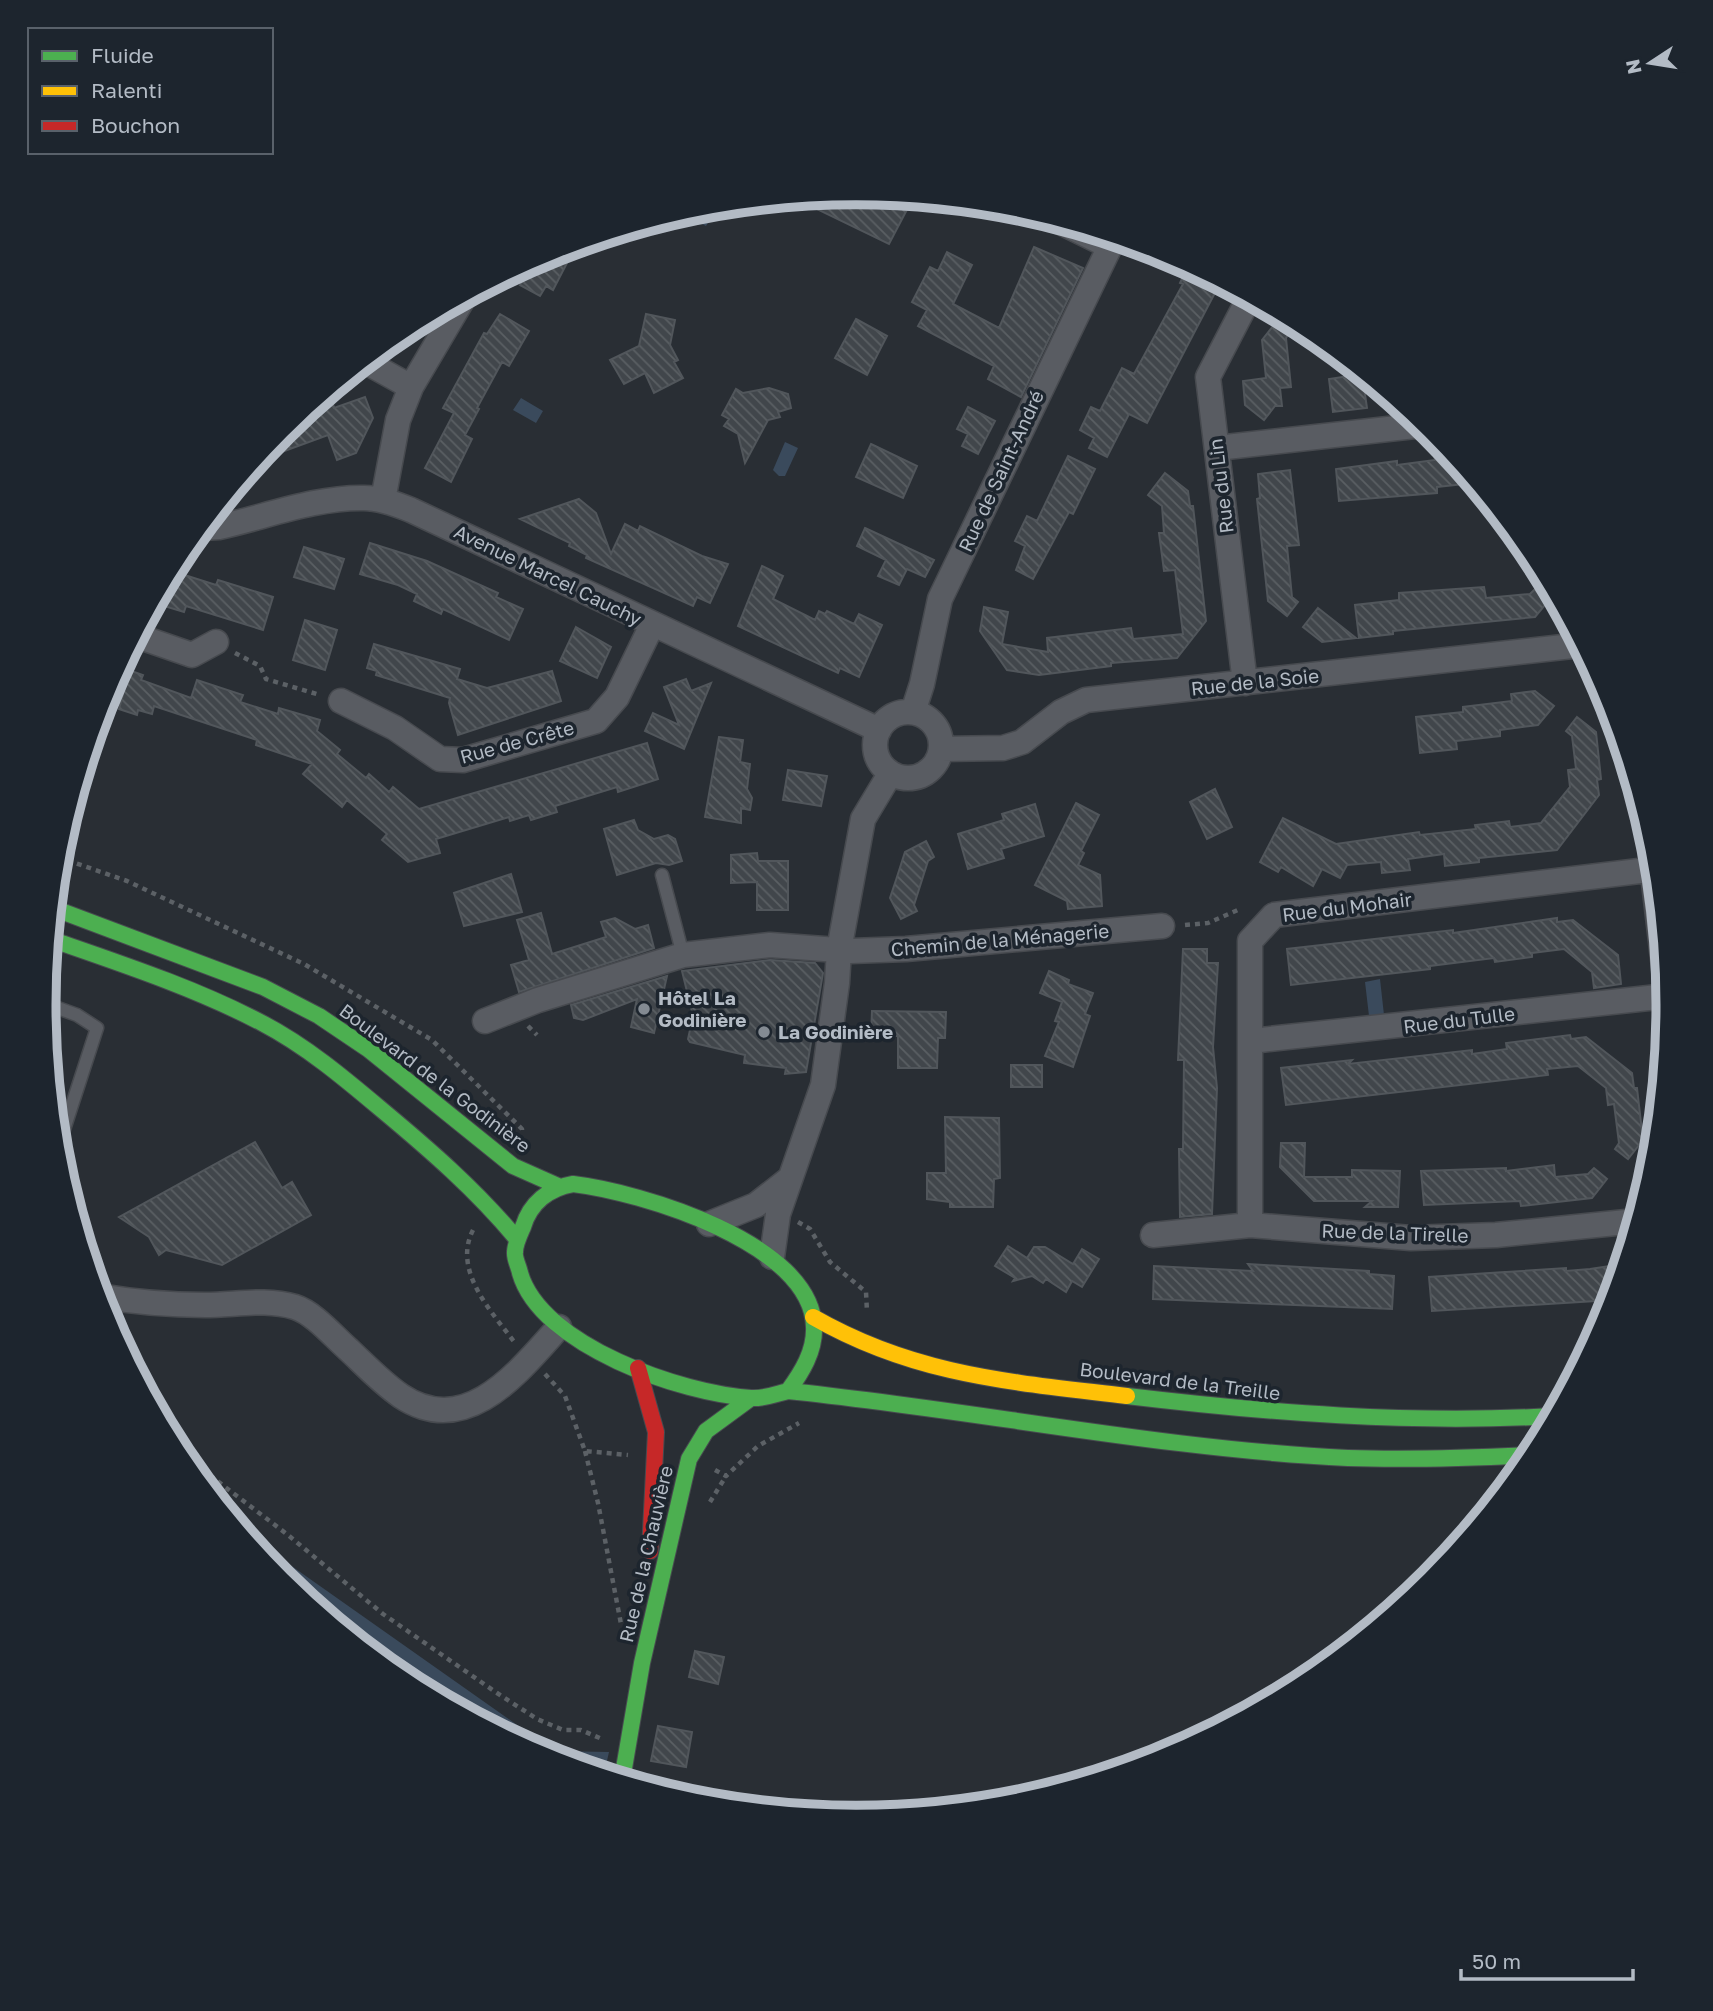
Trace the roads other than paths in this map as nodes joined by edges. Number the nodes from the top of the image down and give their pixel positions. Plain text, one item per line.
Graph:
1 (1109, 246) edge
2 (1245, 306) edge
3 (455, 313) edge
4 (374, 366) edge
5 (411, 387) junction
6 (1409, 427) edge
7 (1217, 448) junction
8 (383, 500) junction
9 (215, 527) edge
10 (652, 625) junction
11 (145, 639) edge
12 (216, 642) road end
13 (1571, 646) edge
14 (1245, 683) junction
15 (341, 701) road end
16 (913, 712) junction
17 (879, 730) junction
18 (942, 749) junction
19 (890, 774) junction
20 (1645, 871) edge
21 (662, 875) dead end
22 (62, 911) edge
23 (1162, 926) road end
24 (59, 942) edge
25 (839, 950) junction
26 (684, 956) junction
27 (1657, 997) edge
28 (56, 1007) edge
29 (485, 1021) dead end
30 (1251, 1041) junction
31 (65, 1125) edge
32 (788, 1180) junction
33 (558, 1186) junction
34 (1627, 1222) edge
35 (709, 1224) junction
36 (1250, 1225) junction
37 (1153, 1235) dead end
38 (516, 1238) junction
39 (772, 1257) junction
40 (112, 1298) edge
41 (813, 1317) junction
42 (559, 1327) junction
43 (638, 1368) junction
44 (788, 1391) junction
45 (751, 1398) junction
46 (1543, 1417) edge
47 (1518, 1456) edge
48 (642, 1663) junction
49 (623, 1771) edge

1 - 16 street, Rue de Saint-André
2 - 7 street, Rue du Lin
3 - 5 street
4 - 5 street
5 - 8 street
6 - 7 street
7 - 14 street, Rue du Lin
8 - 9 street, Avenue Marcel Cauchy
8 - 10 street, Avenue Marcel Cauchy
10 - 15 street, Rue de Crête
10 - 17 street, Avenue Marcel Cauchy
11 - 12 street
13 - 14 street, Rue de la Soie
14 - 18 street, Rue de la Soie
16 - 17 street
16 - 18 street
17 - 19 street
18 - 19 street
19 - 25 street
20 - 30 street, Rue du Mohair
21 - 26 lane
22 - 33 main road, Boulevard de la Godinière
23 - 25 street, Chemin de la Ménagerie
24 - 38 main road
25 - 26 street, Chemin de la Ménagerie
25 - 32 street
26 - 29 street, Chemin de la Ménagerie
27 - 30 street, Rue du Tulle
28 - 31 lane
30 - 36 street, Rue du Mohair
32 - 35 street
32 - 39 street
33 - 35 main road
33 - 38 main road
34 - 36 street, Rue de la Tirelle
35 - 39 main road
36 - 37 street, Rue de la Tirelle
38 - 42 main road
39 - 41 main road
40 - 42 street
41 - 44 main road
41 - 46 main road, Boulevard de la Treille
42 - 43 main road
43 - 45 main road
43 - 48 main road, Rue de la Chauvière
44 - 45 main road
44 - 47 main road
45 - 48 main road, Rue de la Chauvière
48 - 49 main road, Rue de la Chauvière

